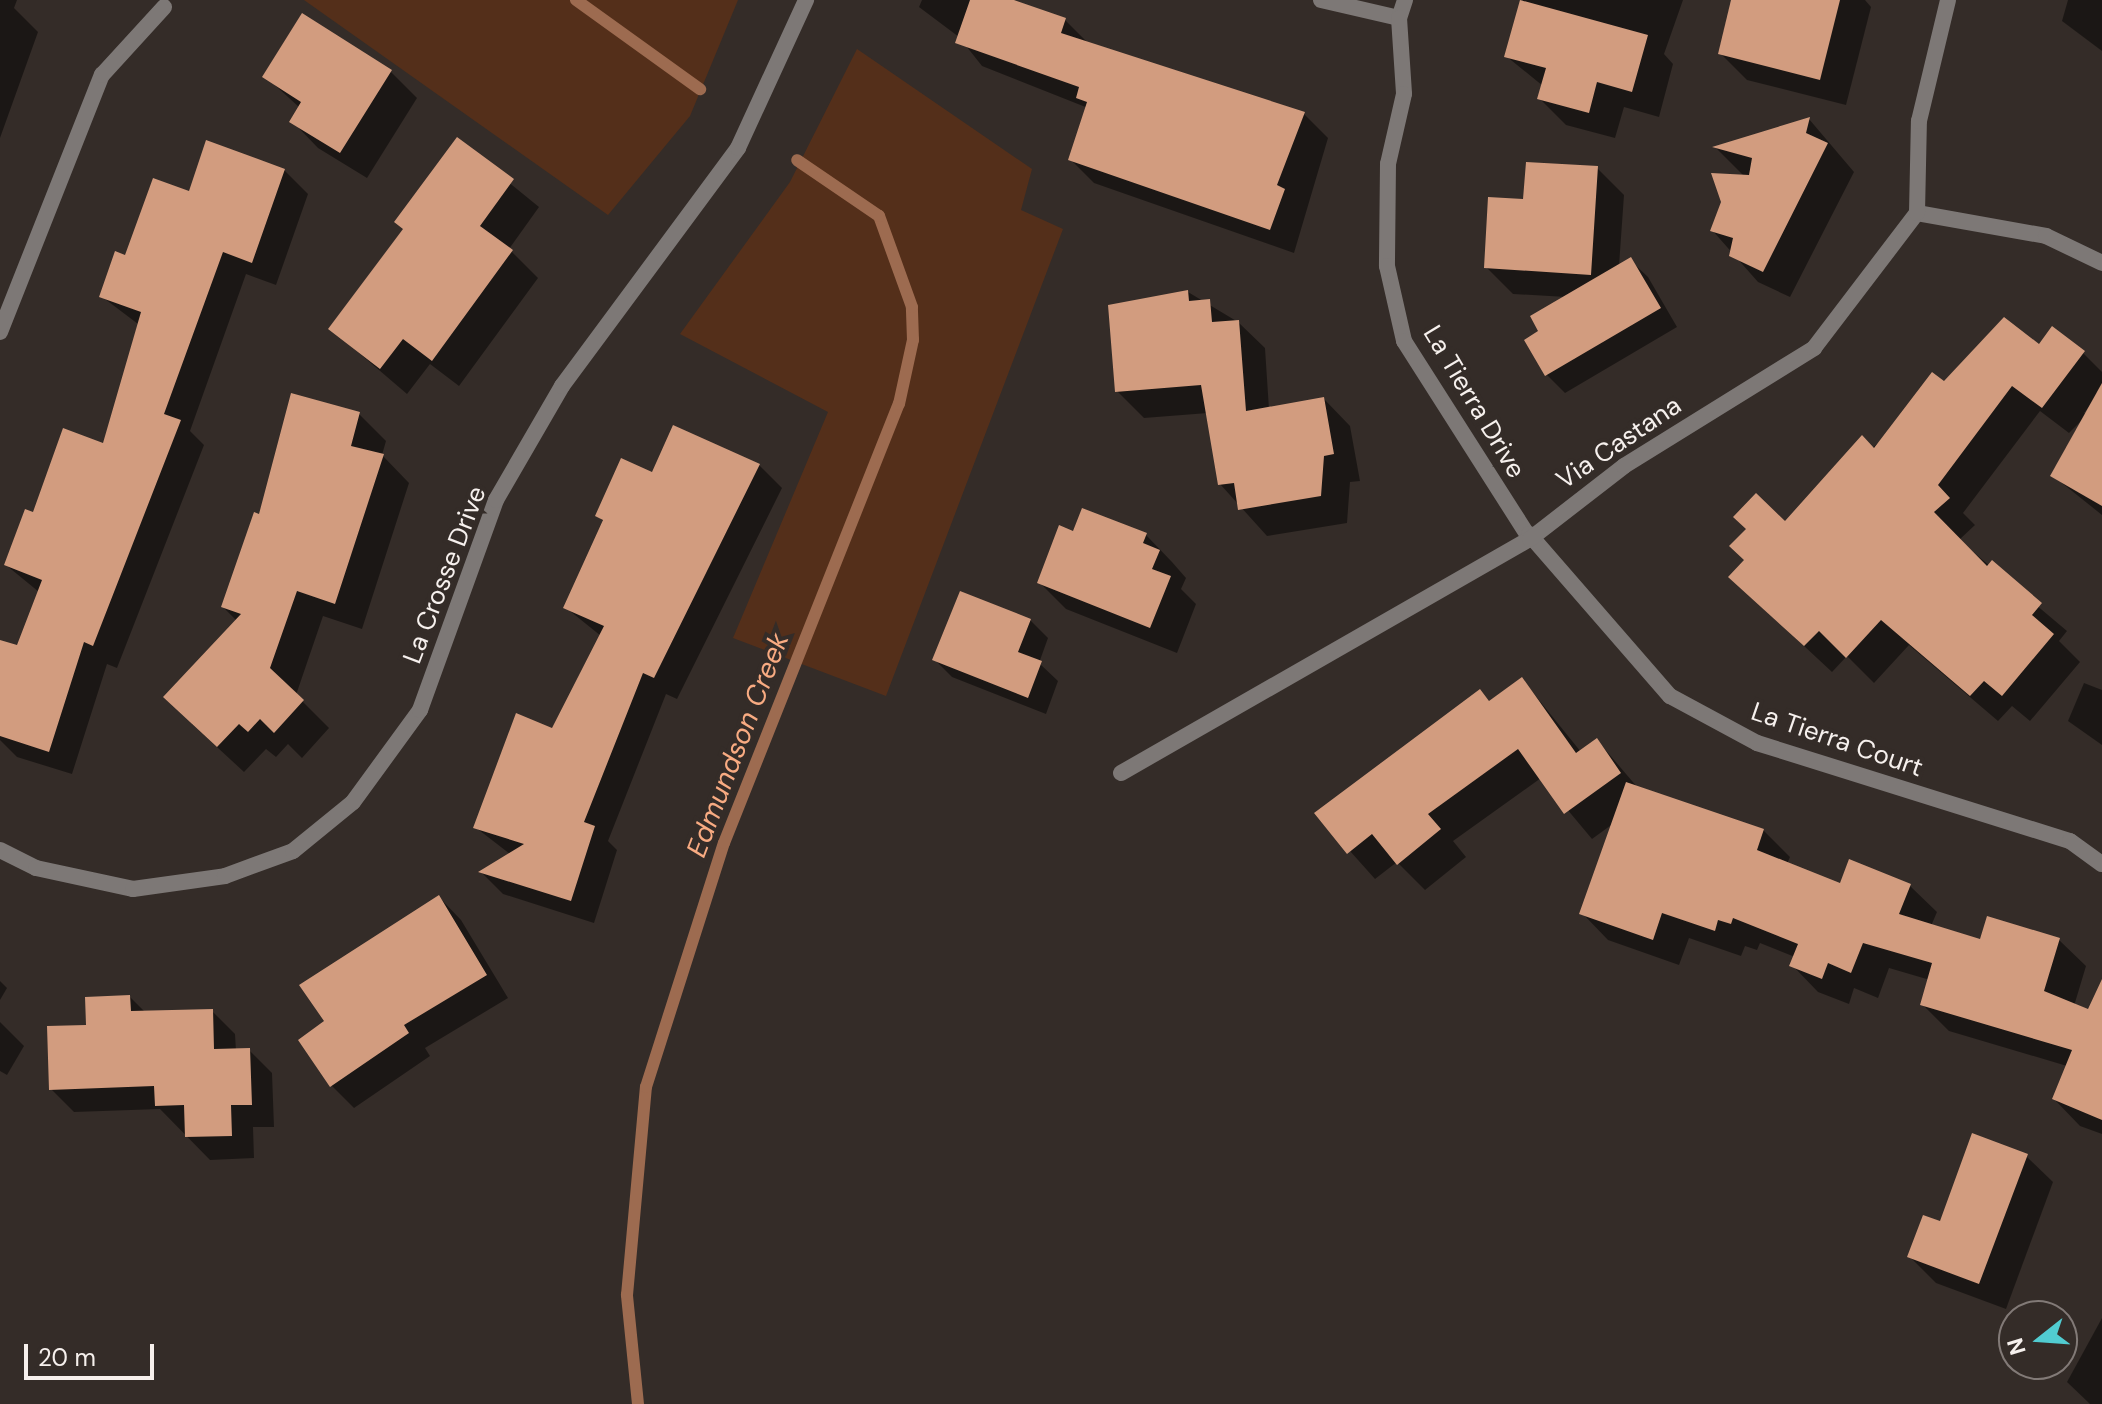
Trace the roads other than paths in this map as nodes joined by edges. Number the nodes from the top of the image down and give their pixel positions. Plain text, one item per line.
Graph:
1 (806, 0) edge
2 (1321, 0) edge
3 (1405, 0) edge
4 (1948, 0) edge
5 (164, 7) dead end
6 (1399, 18) junction
7 (1917, 213) junction
8 (2102, 263) edge
9 (0, 332) edge
10 (1529, 536) junction
11 (1121, 773) dead end
12 (0, 850) edge
13 (2102, 864) edge

1 - 12 street, La Crosse Drive
2 - 6 street
3 - 6 street, La Tierra Drive
4 - 7 street
5 - 9 street
6 - 10 street, La Tierra Drive
7 - 8 street
7 - 10 street, Via Castana
10 - 11 street, Via Castana
10 - 13 street, La Tierra Court

